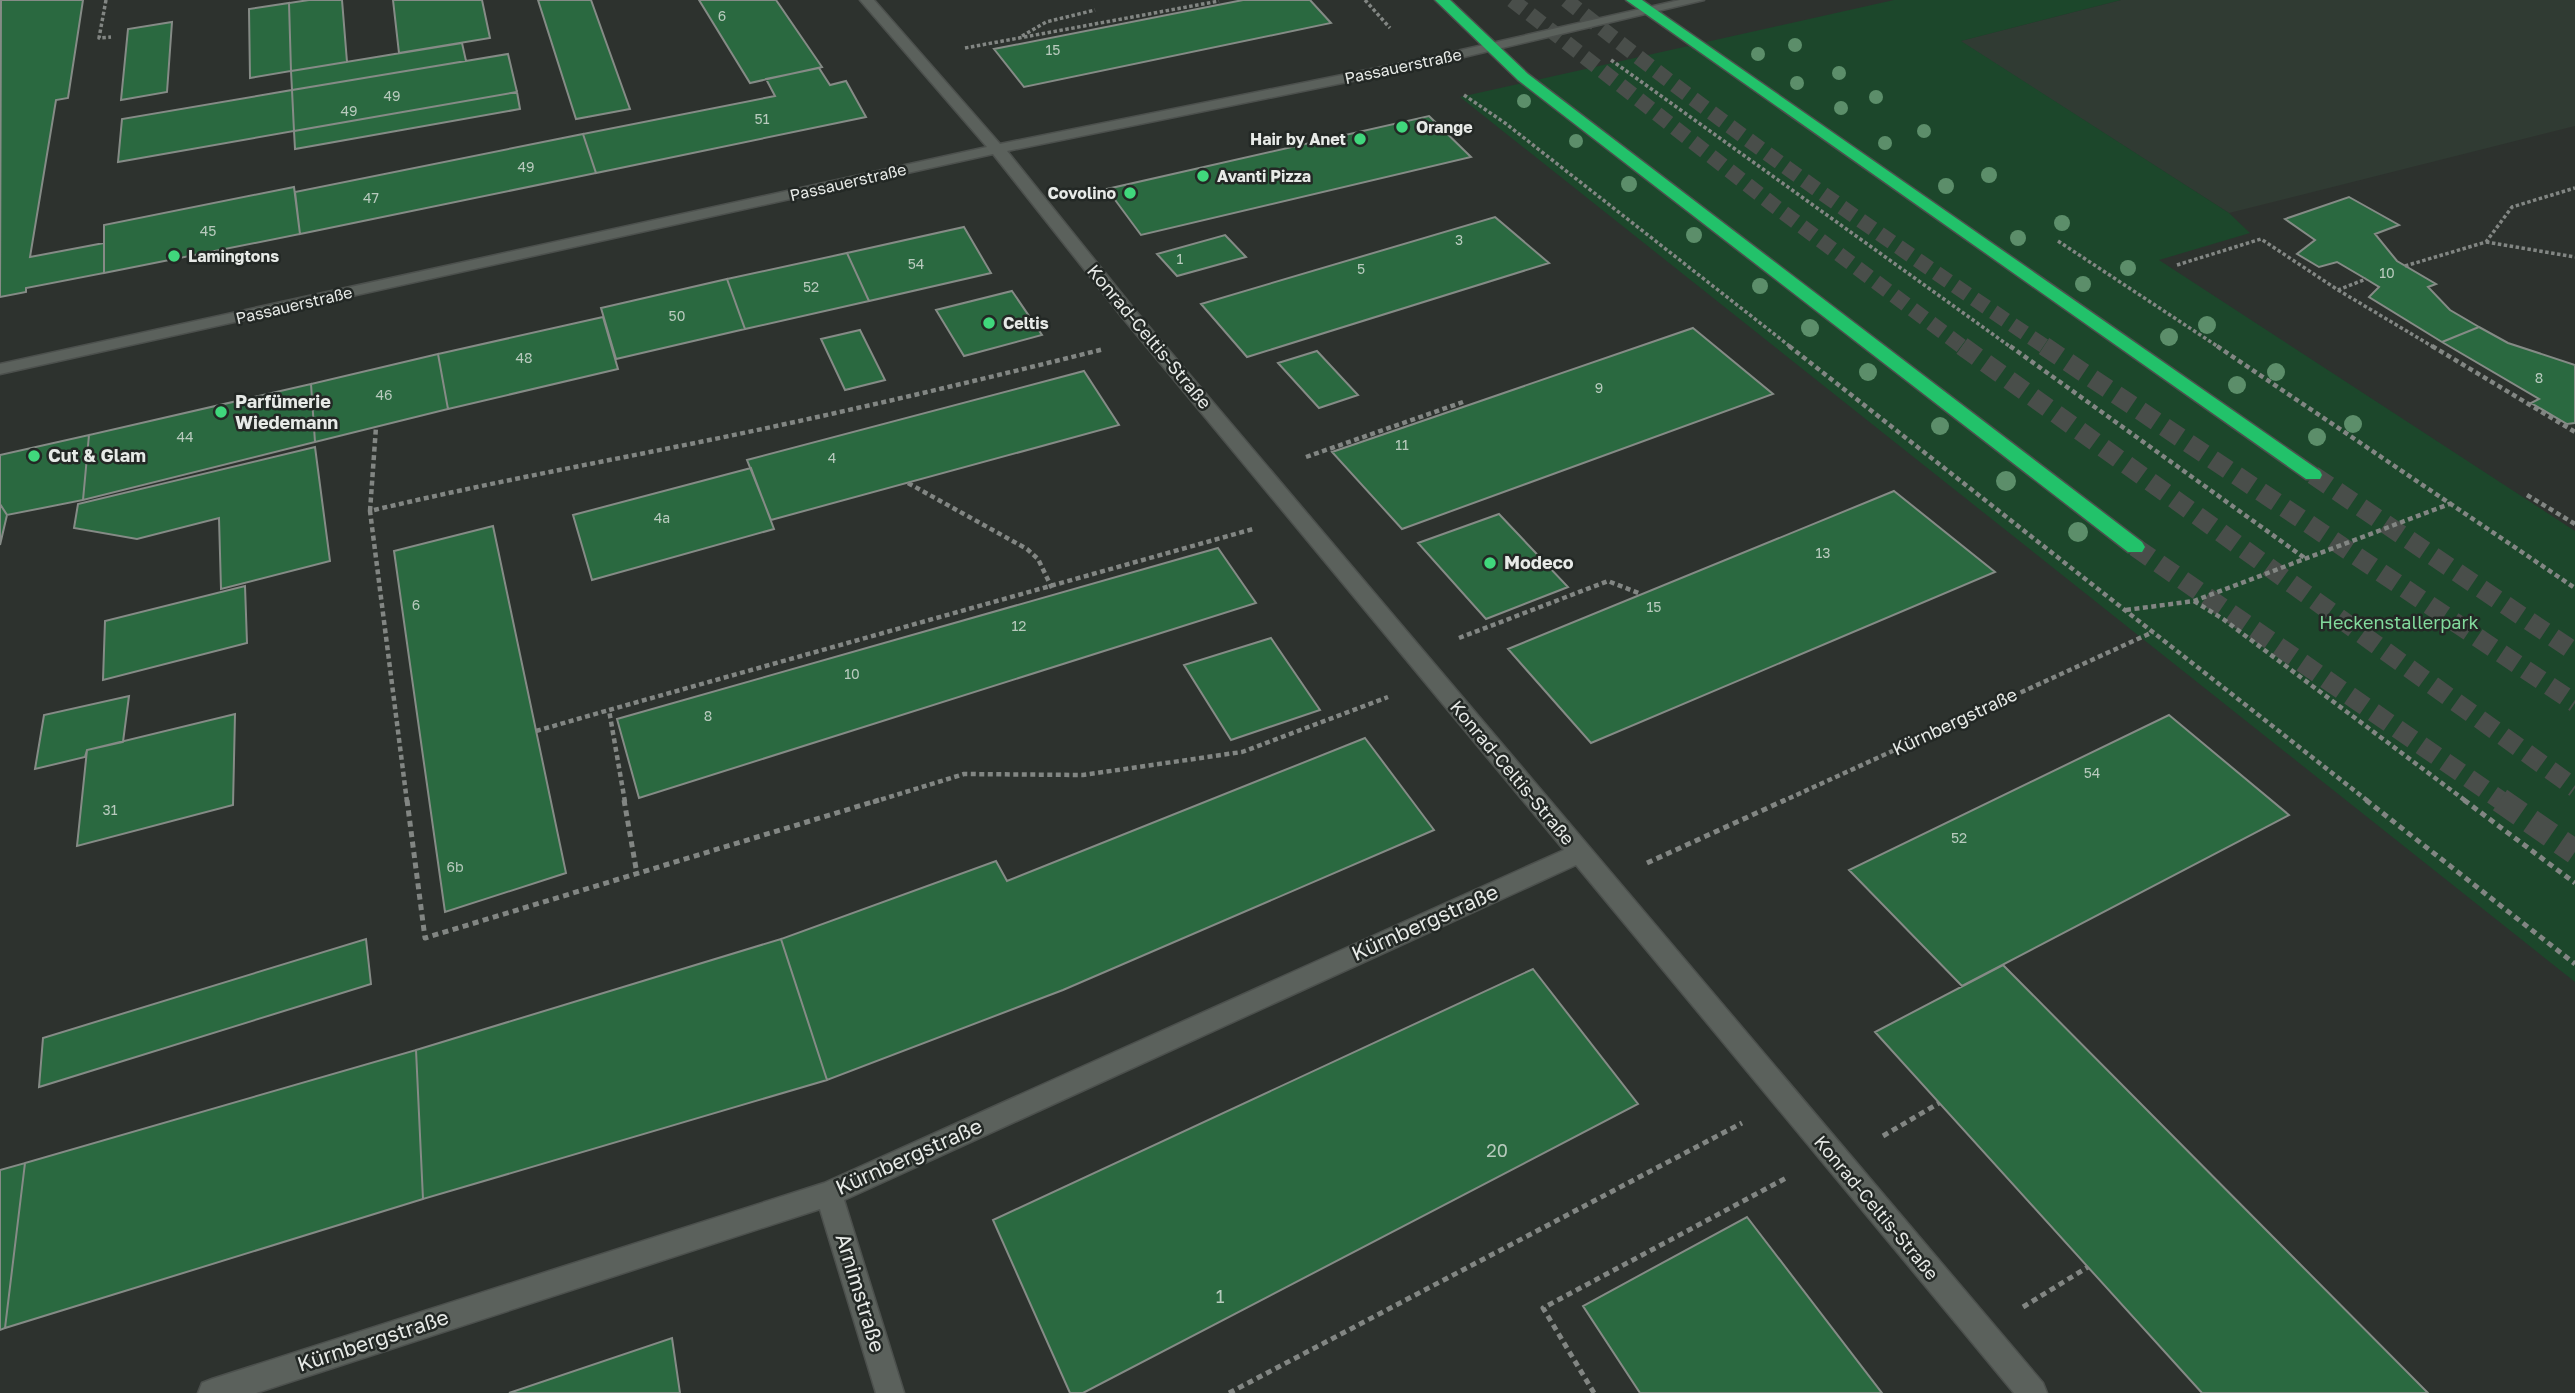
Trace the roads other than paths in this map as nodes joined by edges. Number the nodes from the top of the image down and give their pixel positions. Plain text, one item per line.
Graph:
1 (867, 0) edge
2 (1442, 0) edge
3 (1633, 0) edge
4 (1697, 0) edge
5 (1649, 11) junction
6 (1490, 48) junction
7 (997, 149) junction
8 (0, 369) edge
9 (2313, 475) tunnel mouth
10 (2135, 547) tunnel mouth
11 (1580, 853) junction
12 (829, 1194) junction
13 (212, 1393) edge
14 (890, 1393) edge
15 (2032, 1393) edge

1 - 7 street, Konrad-Celtis-Straße
2 - 6 highway
3 - 5 highway
4 - 5 street, Passauerstraße
5 - 6 street, Passauerstraße
5 - 9 highway
6 - 7 street, Passauerstraße
6 - 10 highway
7 - 8 street, Passauerstraße
7 - 11 street, Konrad-Celtis-Straße
11 - 12 street, Kürnbergstraße
11 - 15 street, Konrad-Celtis-Straße
12 - 13 street, Kürnbergstraße
12 - 14 street, Arnimstraße

